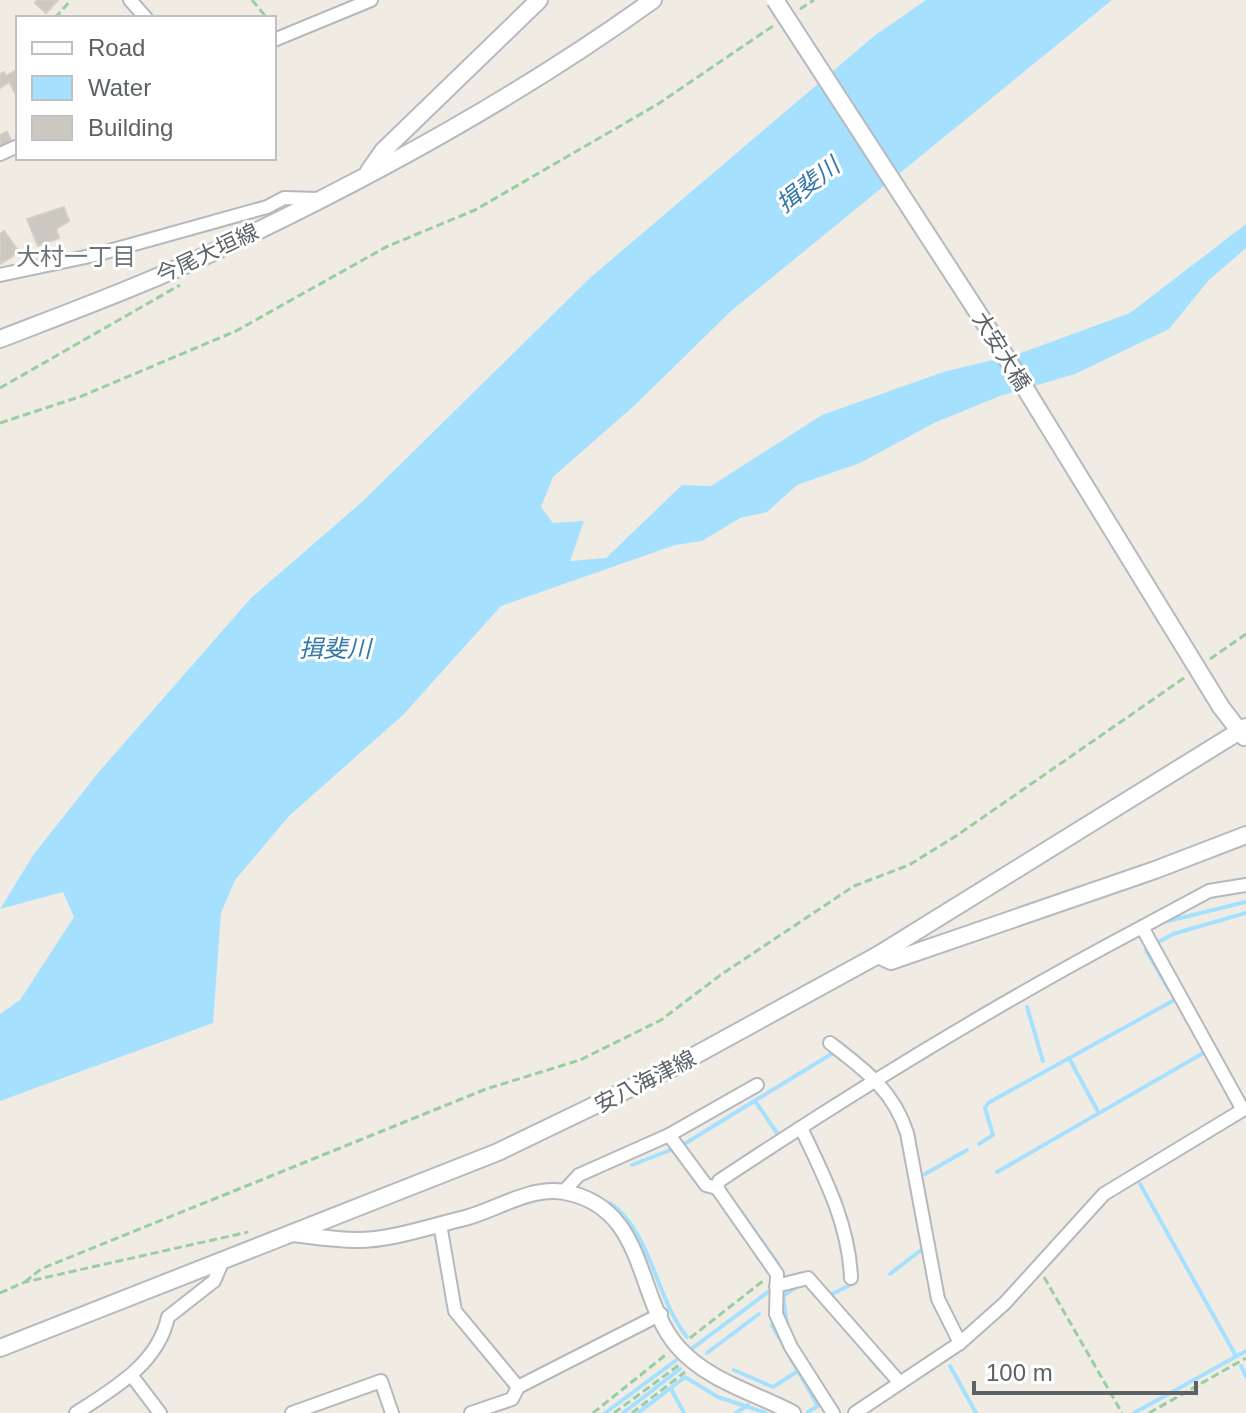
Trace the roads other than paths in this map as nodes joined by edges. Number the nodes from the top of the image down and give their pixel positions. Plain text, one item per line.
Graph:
1 (130, 0) edge
2 (539, 0) edge
3 (653, 0) edge
4 (775, 0) edge
5 (364, 1) edge
6 (144, 16) edge
7 (276, 39) edge
8 (365, 175) junction
9 (318, 199) junction
10 (0, 275) edge
11 (0, 339) edge
12 (1244, 733) edge
13 (1246, 835) edge
14 (1246, 885) edge
15 (1142, 927) junction
16 (878, 955) junction
17 (830, 1043) dead end
18 (877, 1080) junction
19 (757, 1085) dead end
20 (1244, 1109) edge
21 (801, 1128) junction
22 (669, 1135) junction
23 (717, 1188) junction
24 (563, 1192) junction
25 (440, 1224) junction
26 (290, 1234) junction
27 (224, 1258) junction
28 (851, 1278) dead end
29 (776, 1286) junction
30 (661, 1314) junction
31 (960, 1343) junction
32 (0, 1348) edge
33 (132, 1376) junction
34 (900, 1383) junction
35 (518, 1387) junction
36 (76, 1413) edge
37 (160, 1413) edge
38 (292, 1413) edge
39 (392, 1413) edge
40 (471, 1413) edge
41 (793, 1413) edge
42 (833, 1413) edge
43 (855, 1413) edge

1 - 6 street
2 - 8 main road
3 - 8 main road, 今尾大垣線
4 - 12 main road, 大安大橋, bridge
5 - 7 street
8 - 9 main road, 今尾大垣線
9 - 10 street
9 - 11 main road, 今尾大垣線
12 - 16 main road, 安八海津線
13 - 16 main road
14 - 15 street
15 - 18 street
15 - 20 street
16 - 26 main road, 安八海津線
17 - 18 street
18 - 21 street
18 - 31 street
19 - 22 street
20 - 31 street
21 - 23 street
21 - 28 street
22 - 23 street
22 - 24 street
23 - 29 street
24 - 25 street
24 - 30 street
25 - 26 street
25 - 35 street
26 - 27 main road, 安八海津線
27 - 32 main road, 安八海津線
27 - 33 street
29 - 34 street
29 - 42 street
30 - 35 street
30 - 41 street
31 - 34 street
33 - 36 street
33 - 37 street
34 - 43 street
35 - 40 street
38 - 39 street

